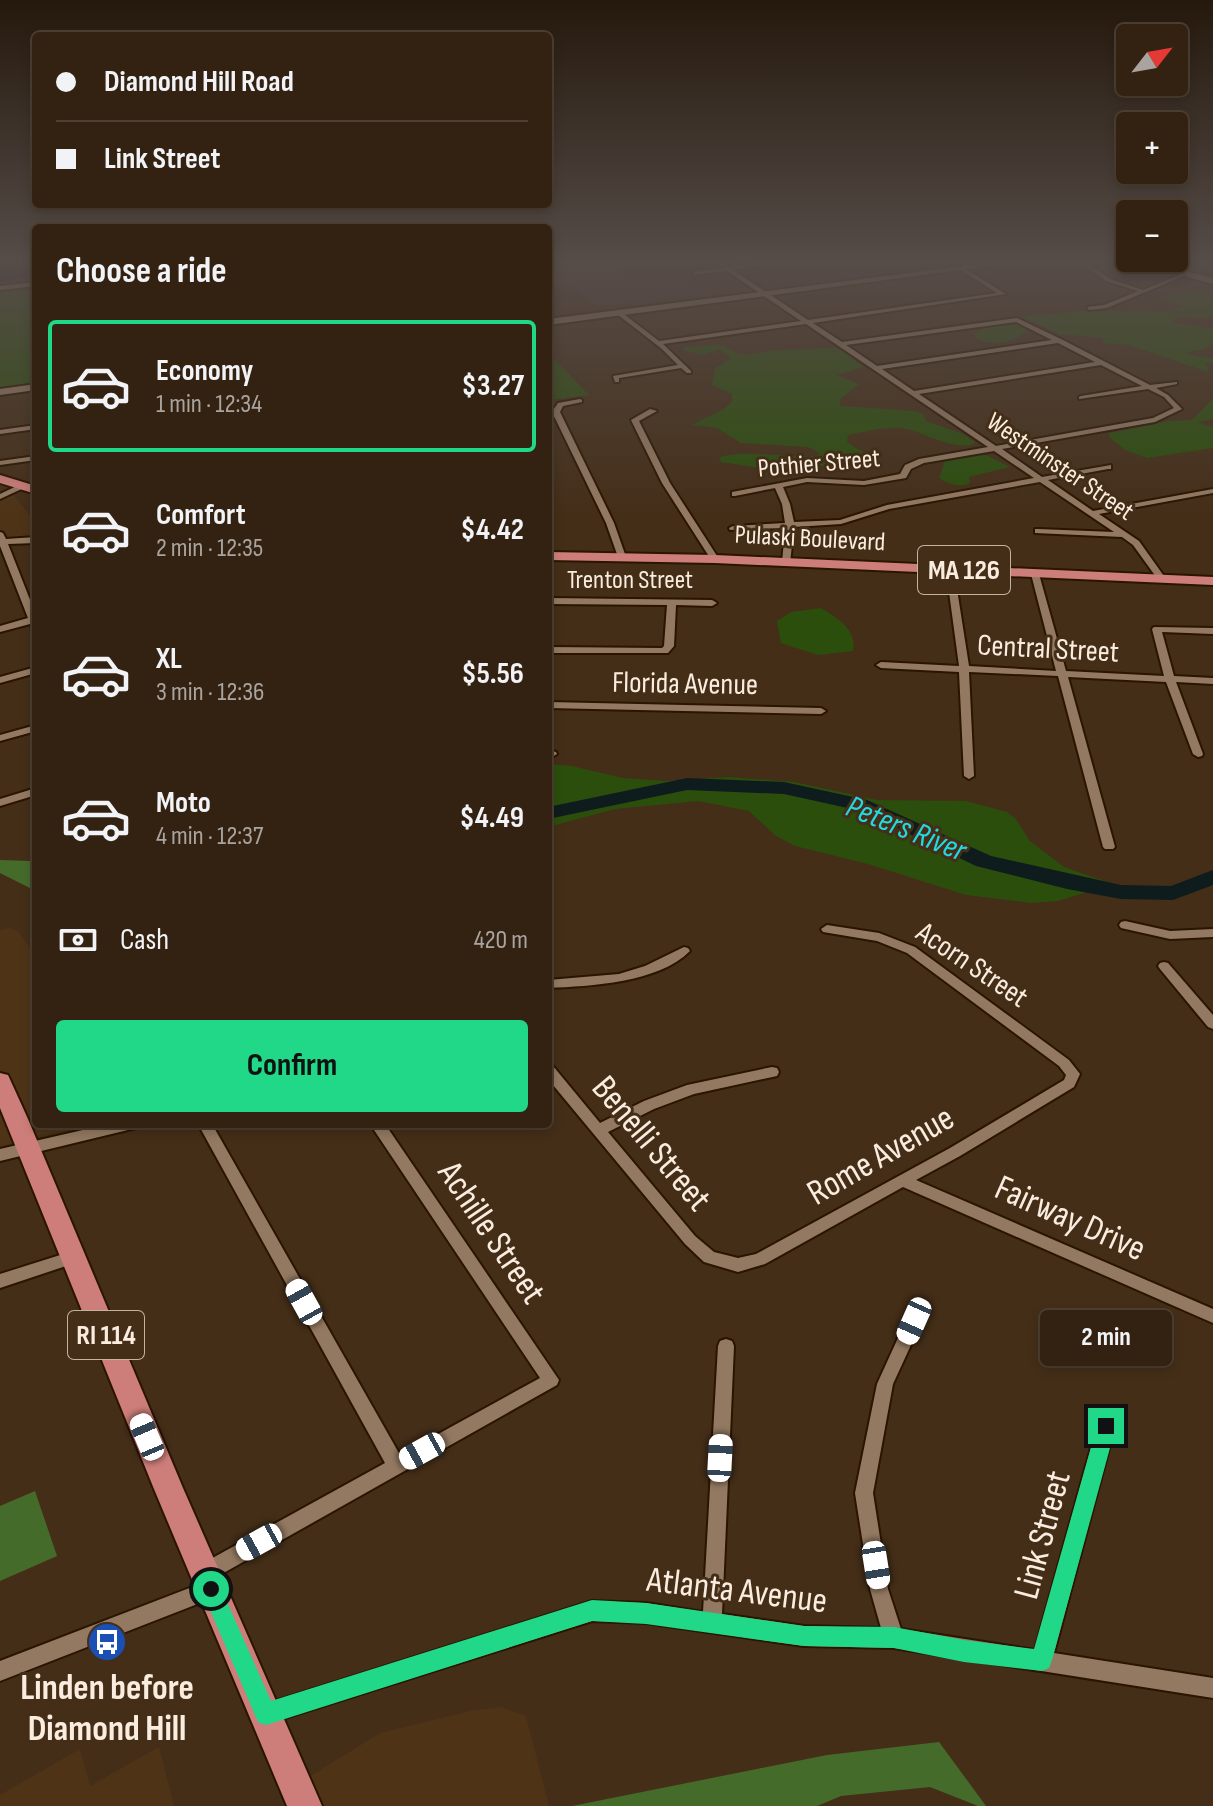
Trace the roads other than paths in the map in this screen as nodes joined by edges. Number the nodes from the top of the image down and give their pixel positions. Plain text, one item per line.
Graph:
1 (659, 344) edge
2 (842, 344) edge
3 (1039, 344) edge
4 (1067, 344) edge
5 (1104, 363) junction
6 (682, 366) junction
7 (876, 368) junction
8 (689, 372) dead end
9 (617, 381) dead end
10 (1175, 383) dead end
11 (1149, 387) junction
12 (32, 388) edge
13 (0, 392) edge
14 (913, 393) junction
15 (1081, 398) dead end
16 (580, 401) dead end
17 (653, 411) dead end
18 (32, 428) edge
19 (0, 432) edge
20 (996, 449) junction
21 (32, 459) edge
22 (0, 463) edge
23 (1108, 467) dead end
24 (1043, 480) junction
25 (18, 484) edge
26 (778, 486) junction
27 (1213, 491) edge
28 (735, 494) dead end
29 (0, 497) edge
30 (1093, 513) junction
31 (788, 525) junction
32 (733, 528) dead end
33 (1038, 531) dead end
34 (1124, 535) junction
35 (1, 540) edge
36 (32, 540) edge
37 (552, 556) edge
38 (622, 557) junction
39 (715, 559) junction
40 (786, 563) junction
41 (950, 570) junction
42 (1035, 574) junction
43 (1162, 579) junction
44 (1213, 581) edge
45 (552, 601) edge
46 (672, 602) junction
47 (712, 603) dead end
48 (32, 615) edge
49 (32, 623) edge
50 (0, 629) edge
51 (1213, 631) edge
52 (552, 650) edge
53 (881, 665) dead end
54 (964, 668) junction
55 (32, 671) edge
56 (1063, 673) junction
57 (1170, 679) junction
58 (0, 680) edge
59 (1213, 681) edge
60 (552, 705) edge
61 (821, 711) dead end
62 (32, 729) edge
63 (0, 738) edge
64 (1198, 754) dead end
65 (969, 776) dead end
66 (32, 792) edge
67 (0, 803) edge
68 (1109, 847) dead end
69 (1125, 925) dead end
70 (827, 929) dead end
71 (1213, 933) edge
72 (684, 951) dead end
73 (1164, 966) dead end
74 (552, 984) edge
75 (1213, 1024) edge
76 (772, 1072) dead end
77 (1073, 1074) joint
78 (552, 1075) edge
79 (0, 1081) edge
80 (114, 1128) edge
81 (207, 1128) edge
82 (380, 1128) edge
83 (598, 1130) junction
84 (28, 1147) junction
85 (0, 1155) edge
86 (901, 1180) junction
87 (76, 1256) junction
88 (709, 1257) joint
89 (0, 1281) edge
90 (1213, 1316) edge
91 (914, 1321) dead end
92 (726, 1346) dead end
93 (1106, 1426) dead end
94 (396, 1465) junction
95 (208, 1581) junction
96 (712, 1621) junction
97 (894, 1638) junction
98 (1042, 1660) junction
99 (0, 1671) edge
100 (1213, 1688) edge
101 (266, 1714) junction
102 (305, 1806) edge

1 - 6 street
2 - 7 street, Westminster Street
3 - 7 street
4 - 5 street
5 - 11 street
5 - 14 street
6 - 8 street
6 - 9 street
7 - 14 street, Westminster Street
10 - 11 street
11 - 15 street
11 - 20 street, Pothier Street
12 - 13 street
14 - 20 street, Westminster Street
16 - 38 street
17 - 39 street
18 - 19 street
20 - 24 street, Westminster Street
20 - 26 street, Pothier Street
21 - 22 street
23 - 24 street
24 - 30 street, Westminster Street
24 - 31 street
25 - 29 street
26 - 28 street, Pothier Street
26 - 31 street
27 - 30 street
30 - 34 street, Westminster Street
31 - 32 street
31 - 40 street
33 - 34 street
34 - 43 street, Westminster Street
35 - 36 street
35 - 48 street
37 - 38 main road, Pulaski Boulevard / MA 126
38 - 39 main road, Pulaski Boulevard / MA 126
39 - 40 main road, Pulaski Boulevard / MA 126
40 - 41 main road, Pulaski Boulevard / MA 126
41 - 42 main road, Pulaski Boulevard / MA 126
41 - 54 street
42 - 43 main road, Pulaski Boulevard / MA 126
42 - 56 street
43 - 44 main road, Pulaski Boulevard / MA 126
45 - 46 street, Trenton Street
46 - 47 street, Trenton Street
46 - 52 street
49 - 50 street
51 - 57 street
53 - 54 street, Central Street
54 - 56 street, Central Street
54 - 65 street
55 - 58 street
56 - 57 street, Central Street
56 - 68 street
57 - 59 street, Central Street
57 - 64 street
60 - 61 street, Florida Avenue
62 - 63 street
66 - 67 street
69 - 71 street
70 - 77 street, Acorn Street
72 - 74 street
73 - 75 street
76 - 83 street
77 - 86 street, Rome Avenue
78 - 83 street, Benelli Street
79 - 84 main road, RI 114
80 - 84 street
81 - 94 street
82 - 94 street, Achille Street
83 - 88 street, Benelli Street
84 - 85 street
84 - 87 main road, RI 114
86 - 88 street, Rome Avenue
86 - 90 street, Fairway Drive
87 - 89 street
87 - 95 main road, RI 114
91 - 97 street
92 - 96 street
93 - 98 street, Link Street
94 - 95 street
95 - 99 street
95 - 101 main road, RI 114
96 - 97 street, Atlanta Avenue
96 - 101 street, Atlanta Avenue
97 - 98 street, Atlanta Avenue
98 - 100 street, Atlanta Avenue
101 - 102 main road, RI 114

